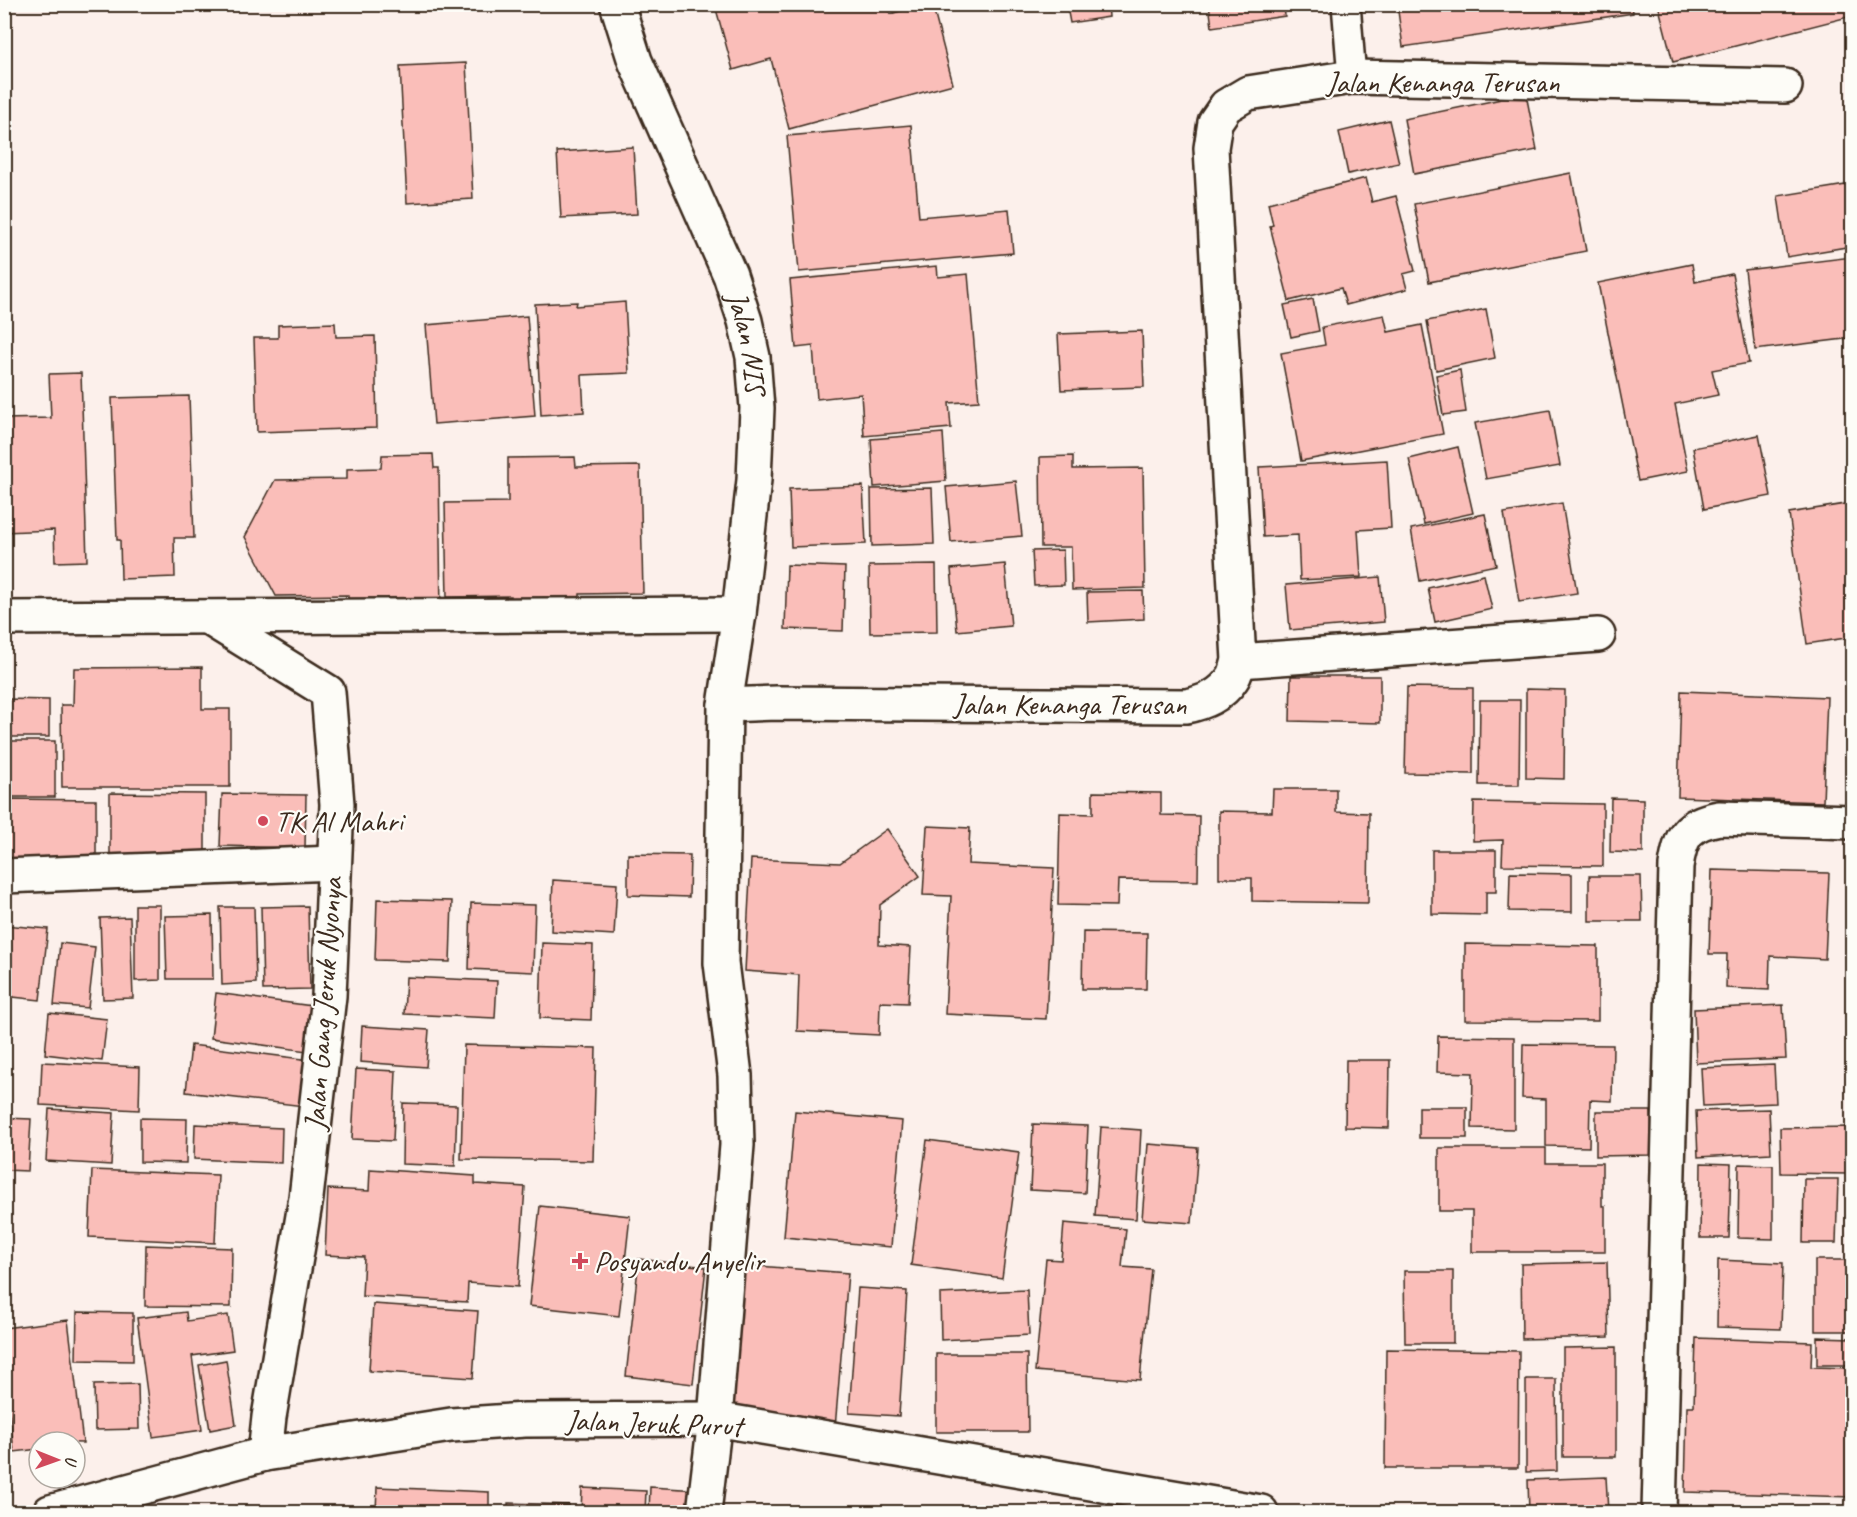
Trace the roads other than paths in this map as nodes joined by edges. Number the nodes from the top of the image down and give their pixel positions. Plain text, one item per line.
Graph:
1 (617, 4) edge
2 (1346, 4) edge
3 (1352, 77) junction
4 (1785, 86) dead end
5 (739, 614) junction
6 (207, 617) junction
7 (4, 618) edge
8 (1598, 635) dead end
9 (1239, 661) junction
10 (725, 705) junction
11 (1852, 822) edge
12 (334, 863) junction
13 (4, 876) edge
14 (714, 1419) junction
15 (265, 1454) junction
16 (50, 1512) edge
17 (704, 1512) edge
18 (1261, 1512) edge
19 (1659, 1512) edge

1 - 5 street, Jalan NIS
2 - 3 lane
3 - 4 street, Jalan Kenanga Terusan
3 - 9 street, Jalan Kenanga Terusan
5 - 6 street
5 - 10 street, Jalan NIS
6 - 7 street
6 - 12 street, Jalan Gang Jeruk Nyonya
8 - 9 street
9 - 10 street, Jalan Kenanga Terusan
10 - 14 street
11 - 19 street
12 - 13 street
12 - 15 street, Jalan Gang Jeruk Nyonya
14 - 15 street, Jalan Jeruk Purut
14 - 17 street
14 - 18 street, Jalan Jeruk Purut
15 - 16 street, Jalan Jeruk Purut

